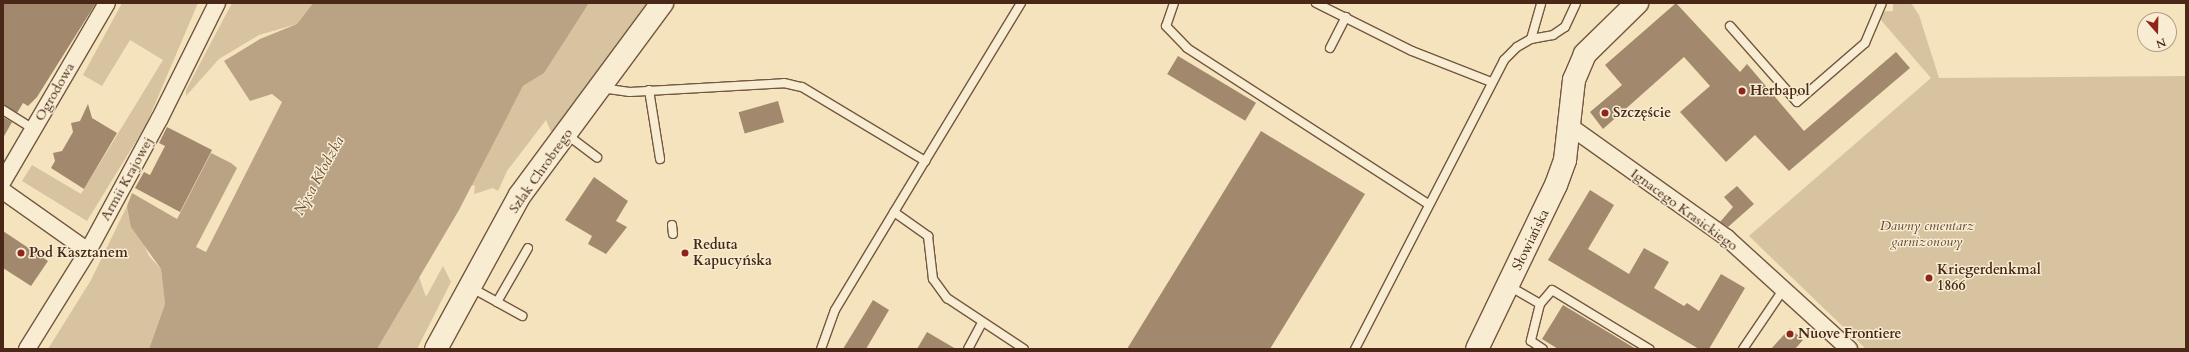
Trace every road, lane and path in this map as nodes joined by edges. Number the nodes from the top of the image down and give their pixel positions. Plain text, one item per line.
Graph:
1 (107, 3) edge
2 (217, 3) edge
3 (662, 3) edge
4 (1020, 3) edge
5 (1174, 3) edge
6 (1316, 3) edge
7 (1541, 3) edge
8 (1576, 3) edge
9 (1637, 3) edge
10 (1882, 3) edge
11 (1329, 5) edge
12 (1346, 17) junction
13 (1730, 26) dead end
14 (1531, 39) junction
15 (1330, 48) dead end
16 (1491, 82) junction
17 (600, 87) junction
18 (649, 90) junction
19 (3, 110) edge
20 (1568, 125) junction
21 (33, 129) junction
22 (566, 134) junction
23 (597, 157) dead end
24 (660, 158) dead end
25 (925, 161) junction
26 (3, 181) edge
27 (3, 191) edge
28 (1427, 203) junction
29 (894, 212) junction
30 (672, 225) dead end
31 (673, 234) dead end
32 (528, 248) dead end
33 (88, 251) junction
34 (468, 286) junction
35 (1509, 286) junction
36 (1783, 290) junction
37 (497, 302) junction
38 (1540, 304) junction
39 (522, 316) dead end
40 (982, 323) junction
41 (27, 349) edge
42 (436, 349) edge
43 (821, 349) edge
44 (968, 349) edge
45 (1024, 349) edge
46 (1355, 349) edge
47 (1477, 349) edge
48 (1544, 349) edge
49 (1649, 349) edge
50 (1743, 349) edge
51 (1849, 349) edge

1 - 21 street, Ogrodowa
2 - 33 street, Armii Krajowej
3 - 17 main road, Szlak Chrobrego
4 - 25 lane
5 - 28 lane
6 - 11 lane
7 - 14 lane
8 - 14 lane
9 - 20 main road, Słowiańska
10 - 13 lane
11 - 12 lane
12 - 15 lane
12 - 16 lane
14 - 16 lane
16 - 28 lane
17 - 18 lane
17 - 22 main road, Szlak Chrobrego
18 - 24 lane
18 - 25 lane
19 - 21 lane
20 - 35 main road, Słowiańska
20 - 36 street, Ignacego Krasickiego
21 - 26 street, Ogrodowa
22 - 23 lane
22 - 34 main road, Szlak Chrobrego
25 - 29 lane
27 - 33 street
28 - 46 lane
29 - 40 lane
29 - 43 lane
30 - 31 lane
32 - 37 lane
33 - 41 street, Armii Krajowej
34 - 37 lane
34 - 42 main road, Szlak Chrobrego
35 - 38 lane
35 - 47 main road, Słowiańska
36 - 50 lane
36 - 51 street, Ignacego Krasickiego
37 - 39 lane
38 - 48 lane
38 - 49 lane
40 - 44 lane
40 - 45 lane

